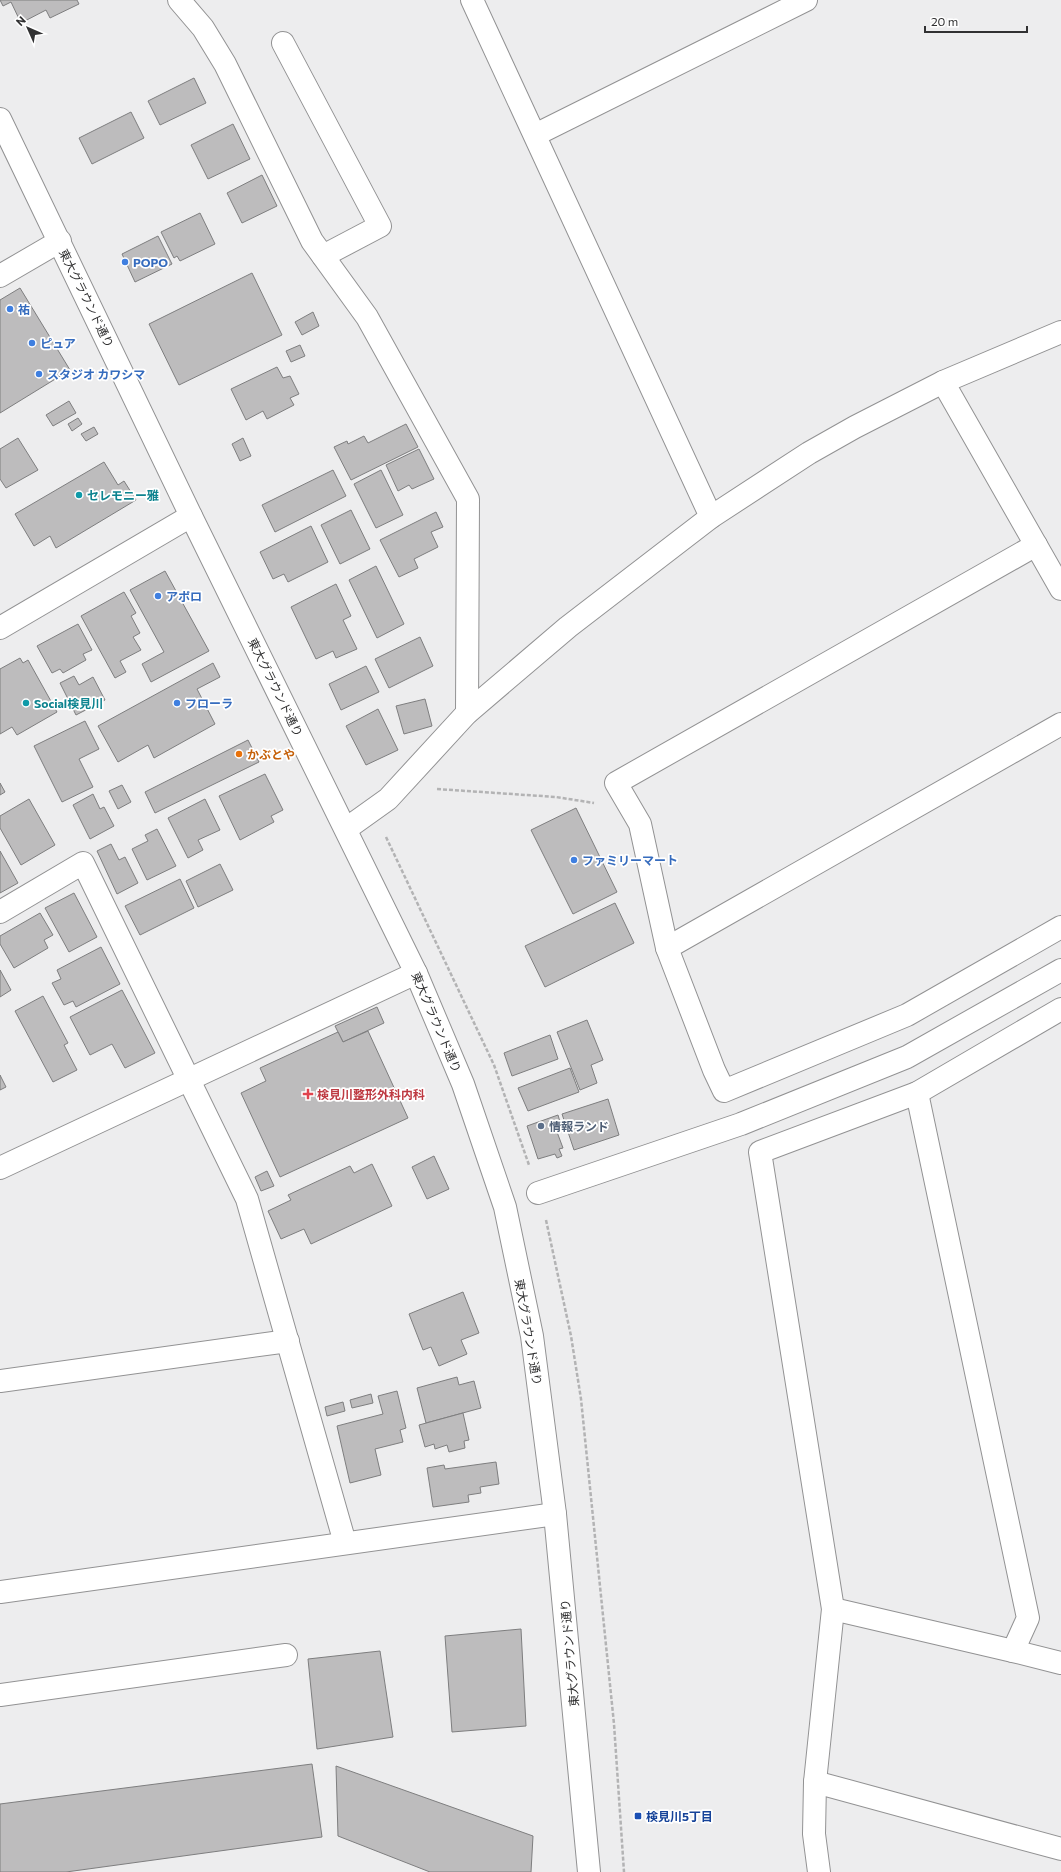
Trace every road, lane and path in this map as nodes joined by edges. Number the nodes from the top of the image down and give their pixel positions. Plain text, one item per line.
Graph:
1 (179, 0) edge
2 (472, 0) edge
3 (806, 0) edge
4 (283, 43) dead end
5 (0, 119) edge
6 (535, 135) junction
7 (60, 241) junction
8 (323, 256) junction
9 (0, 276) edge
10 (1061, 332) edge
11 (943, 382) junction
12 (191, 516) junction
13 (711, 517) junction
14 (1036, 545) junction
15 (1061, 589) edge
16 (0, 628) edge
17 (467, 713) junction
18 (1061, 724) edge
19 (434, 789) dead end
20 (632, 809) junction
21 (346, 829) junction
22 (0, 912) edge
23 (1061, 927) edge
24 (667, 948) junction
25 (1061, 970) edge
26 (416, 973) junction
27 (1061, 1009) edge
28 (188, 1080) junction
29 (917, 1093) junction
30 (0, 1168) edge
31 (538, 1193) dead end
32 (288, 1341) junction
33 (0, 1381) edge
34 (555, 1514) junction
35 (344, 1543) junction
36 (0, 1592) edge
37 (833, 1609) junction
38 (1013, 1651) junction
39 (286, 1655) dead end
40 (1061, 1663) edge
41 (0, 1695) edge
42 (815, 1782) junction
43 (1061, 1849) edge
44 (589, 1872) edge
45 (818, 1872) edge

1 - 8 street
2 - 6 street
3 - 6 street
4 - 8 street
5 - 7 street, 東大グラウンド通り
6 - 13 street
7 - 9 street
7 - 12 street, 東大グラウンド通り
8 - 17 street
10 - 11 street
11 - 13 street
11 - 14 street
12 - 16 street
12 - 21 street, 東大グラウンド通り
13 - 17 street
14 - 15 street
14 - 20 street
17 - 21 street
18 - 24 street
19 - 20 path
20 - 24 street
21 - 26 street, 東大グラウンド通り
22 - 28 street
23 - 24 street
25 - 31 street
26 - 28 street
26 - 34 street, 東大グラウンド通り
27 - 29 street
28 - 30 street
28 - 32 street
29 - 37 street
29 - 38 street
32 - 33 street
32 - 35 street
34 - 35 street
34 - 44 street, 東大グラウンド通り
35 - 36 street
37 - 38 street
37 - 42 street
38 - 40 street
39 - 41 street
42 - 43 street
42 - 45 street

